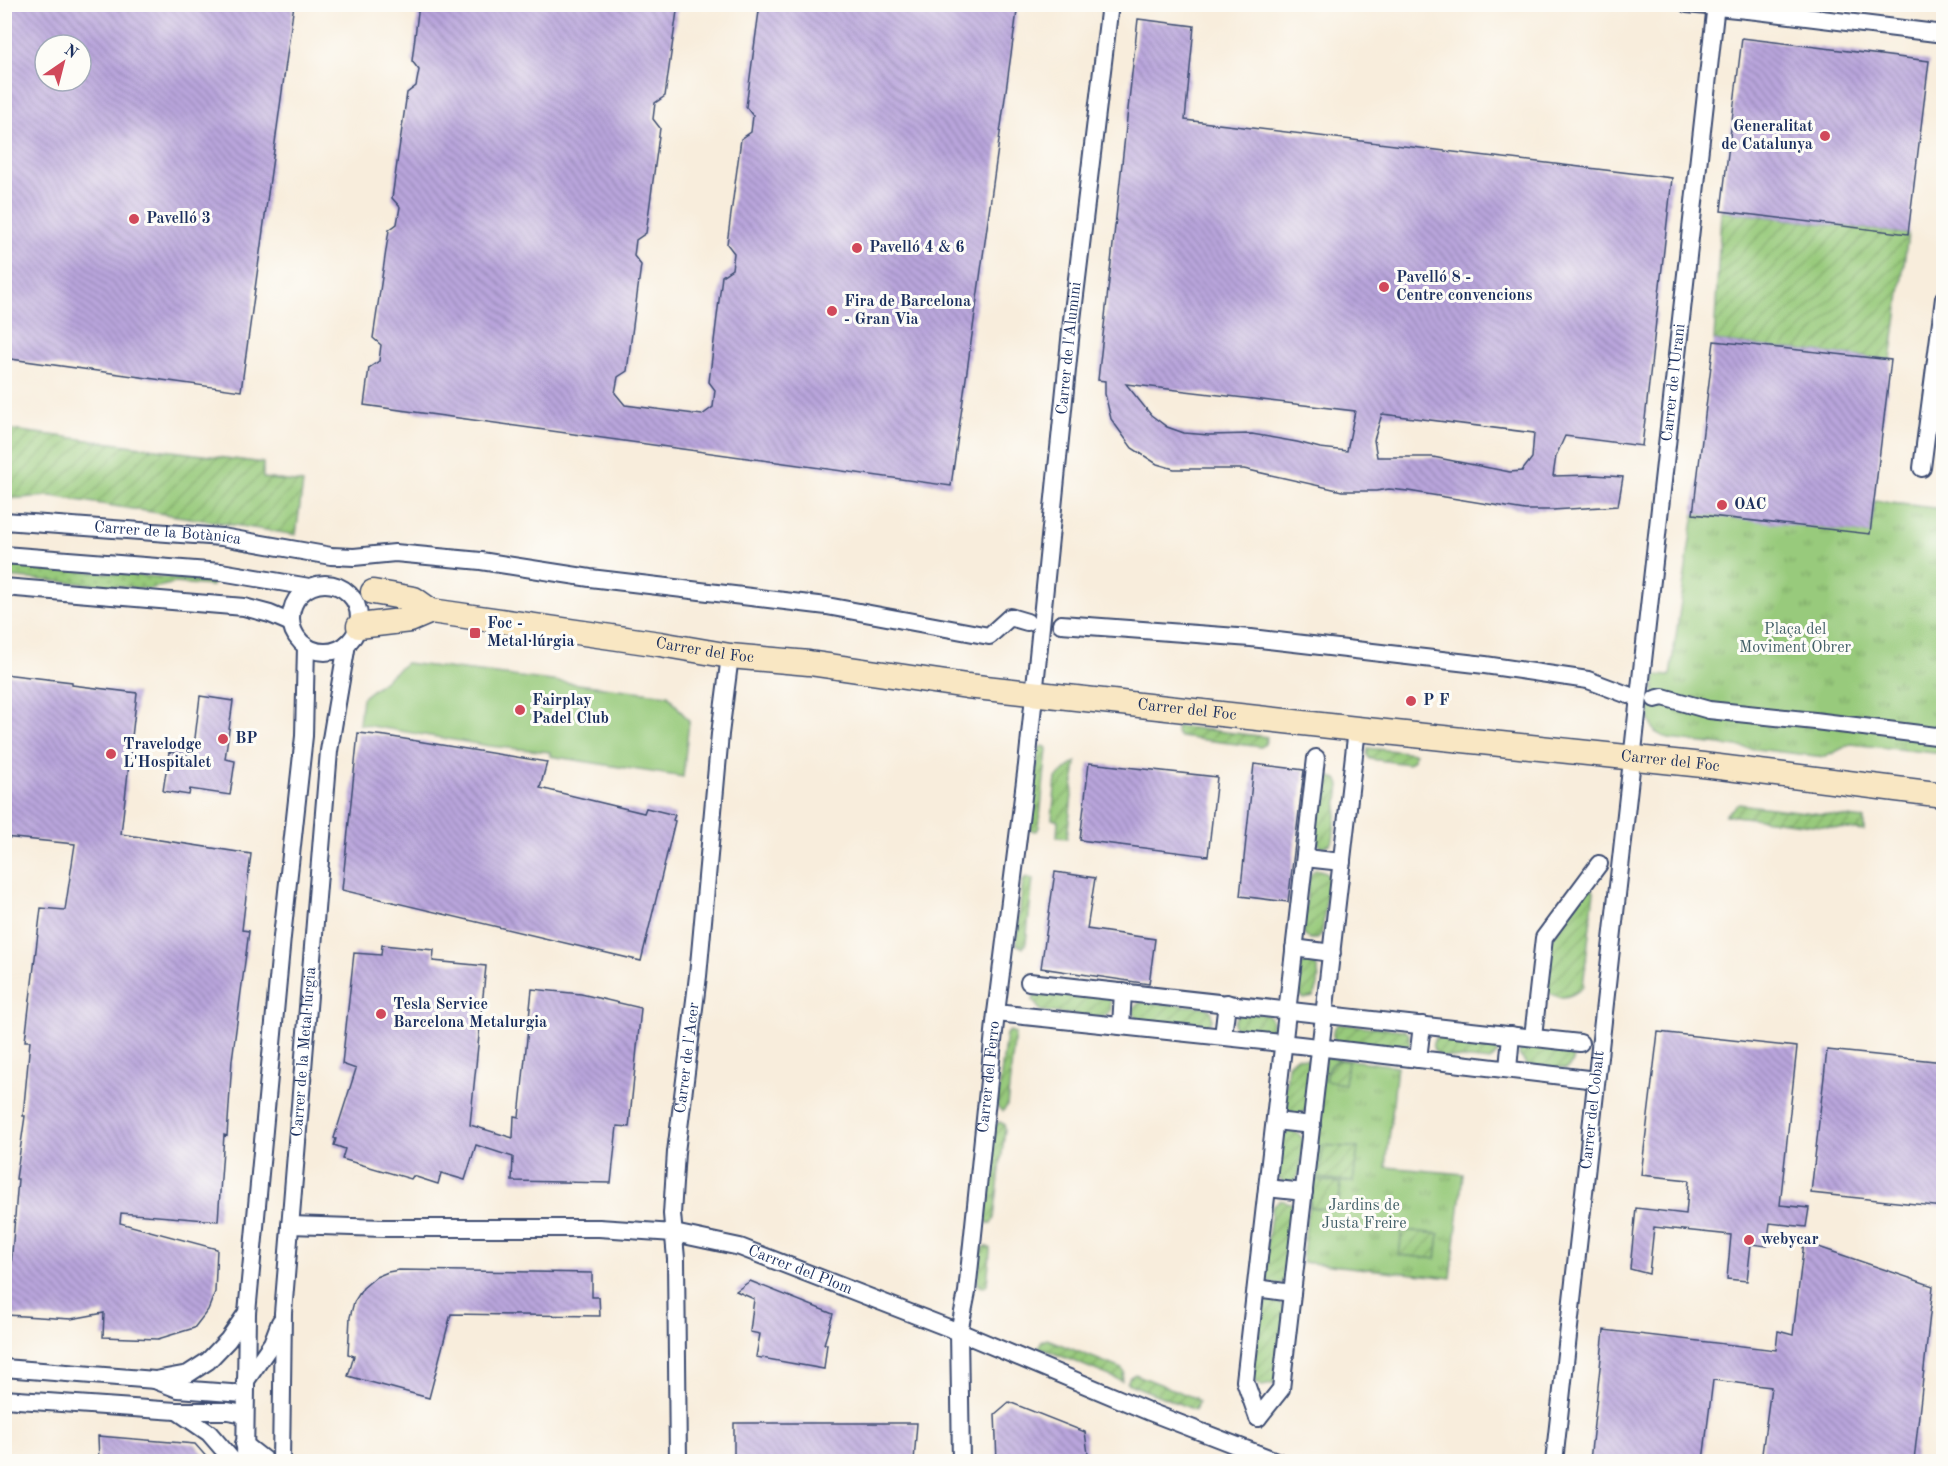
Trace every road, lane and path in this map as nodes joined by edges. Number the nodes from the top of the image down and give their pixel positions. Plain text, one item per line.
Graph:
1 (1110, 4) edge
2 (1687, 4) edge
3 (1716, 6) edge
4 (1944, 34) edge
5 (1944, 298) edge
6 (1922, 468) dead end
7 (4, 521) edge
8 (4, 555) edge
9 (4, 587) edge
10 (309, 587) junction
11 (347, 592) junction
12 (373, 592) joint
13 (431, 611) junction
14 (1027, 622) dead end
15 (291, 623) junction
16 (1063, 624) dead end
17 (353, 635) junction
18 (306, 646) junction
19 (730, 656) junction
20 (1034, 693) junction
21 (1623, 693) dead end
22 (1659, 698) dead end
23 (1357, 729) junction
24 (1944, 738) edge
25 (1316, 758) dead end
26 (1633, 758) junction
27 (1944, 795) edge
28 (1305, 858) junction
29 (1342, 862) junction
30 (1599, 864) dead end
31 (1294, 948) junction
32 (1332, 953) junction
33 (1029, 982) dead end
34 (1123, 992) junction
35 (1227, 1004) junction
36 (1287, 1010) junction
37 (996, 1013) junction
38 (1325, 1014) junction
39 (1422, 1025) junction
40 (1121, 1026) junction
41 (1511, 1035) junction
42 (1223, 1036) junction
43 (1533, 1037) junction
44 (1580, 1042) dead end
45 (1284, 1043) junction
46 (1321, 1047) junction
47 (1418, 1059) junction
48 (1508, 1069) junction
49 (1596, 1080) junction
50 (1275, 1121) junction
51 (1312, 1125) junction
52 (1267, 1188) junction
53 (1304, 1192) junction
54 (290, 1226) junction
55 (674, 1233) junction
56 (1256, 1288) junction
57 (1292, 1293) junction
58 (247, 1313) junction
59 (283, 1313) junction
60 (959, 1332) junction
61 (4, 1368) edge
62 (155, 1380) junction
63 (244, 1388) junction
64 (4, 1399) edge
65 (176, 1411) junction
66 (236, 1413) junction
67 (244, 1444) junction
68 (234, 1461) edge
69 (244, 1461) edge
70 (267, 1461) edge
71 (281, 1461) edge
72 (678, 1461) edge
73 (961, 1461) edge
74 (1280, 1461) edge
75 (1554, 1461) edge

1 - 20 street, Carrer de l'Alumini
2 - 3 street
3 - 4 street
3 - 26 street, Carrer de l'Urani
5 - 6 street
7 - 14 street, Carrer de la Botànica
8 - 10 street, Carrer de la Botànica
9 - 15 street
10 - 11 street
10 - 15 street
11 - 12 street, Carrer del Foc
11 - 17 street
12 - 13 street, Carrer del Foc
13 - 17 street, Carrer del Foc
13 - 19 street, Carrer del Foc
15 - 18 street
16 - 21 street
17 - 18 street
17 - 54 street, Carrer de la Metal·lúrgia
18 - 58 street, Carrer de la Metal·lúrgia
19 - 20 street, Carrer del Foc
19 - 55 street, Carrer de l'Acer
20 - 23 street, Carrer del Foc
20 - 37 street, Carrer del Ferro
22 - 24 street
23 - 26 street, Carrer del Foc
23 - 29 street
25 - 28 street
26 - 27 street, Carrer del Foc
26 - 49 street, Carrer del Cobalt
28 - 29 street
28 - 31 street
29 - 32 street
30 - 43 street
31 - 32 street
31 - 36 street
32 - 38 street
33 - 34 street
34 - 35 street
34 - 40 street
35 - 36 street
35 - 42 street
36 - 38 street
36 - 45 street
37 - 40 street
37 - 60 street, Carrer del Ferro
38 - 39 street
38 - 46 street
39 - 41 street
39 - 47 street
40 - 42 street
41 - 43 street
41 - 48 street
42 - 45 street
43 - 44 street
45 - 46 street
45 - 50 street
46 - 47 street
46 - 51 street
47 - 48 street
48 - 49 street
49 - 75 street, Carrer del Cobalt
50 - 51 street
50 - 52 street
51 - 53 street
52 - 53 street
52 - 56 street
53 - 57 street
54 - 55 street, Carrer del Plom
54 - 59 street, Carrer de la Metal·lúrgia
55 - 60 street, Carrer del Plom
55 - 72 street, Carrer de l'Acer
56 - 57 street
56 - 57 street
58 - 62 street
58 - 63 street, Carrer de la Metal·lúrgia
59 - 63 street
59 - 71 street, Carrer de la Metal·lúrgia
60 - 73 street, Carrer del Ferro
60 - 74 street, Carrer del Plom
61 - 62 street
62 - 63 street
63 - 66 street, Carrer de la Metal·lúrgia
64 - 65 street
65 - 66 street
65 - 68 street
66 - 67 street, Carrer de la Metal·lúrgia
67 - 69 street, Carrer de la Metal·lúrgia
67 - 70 street

